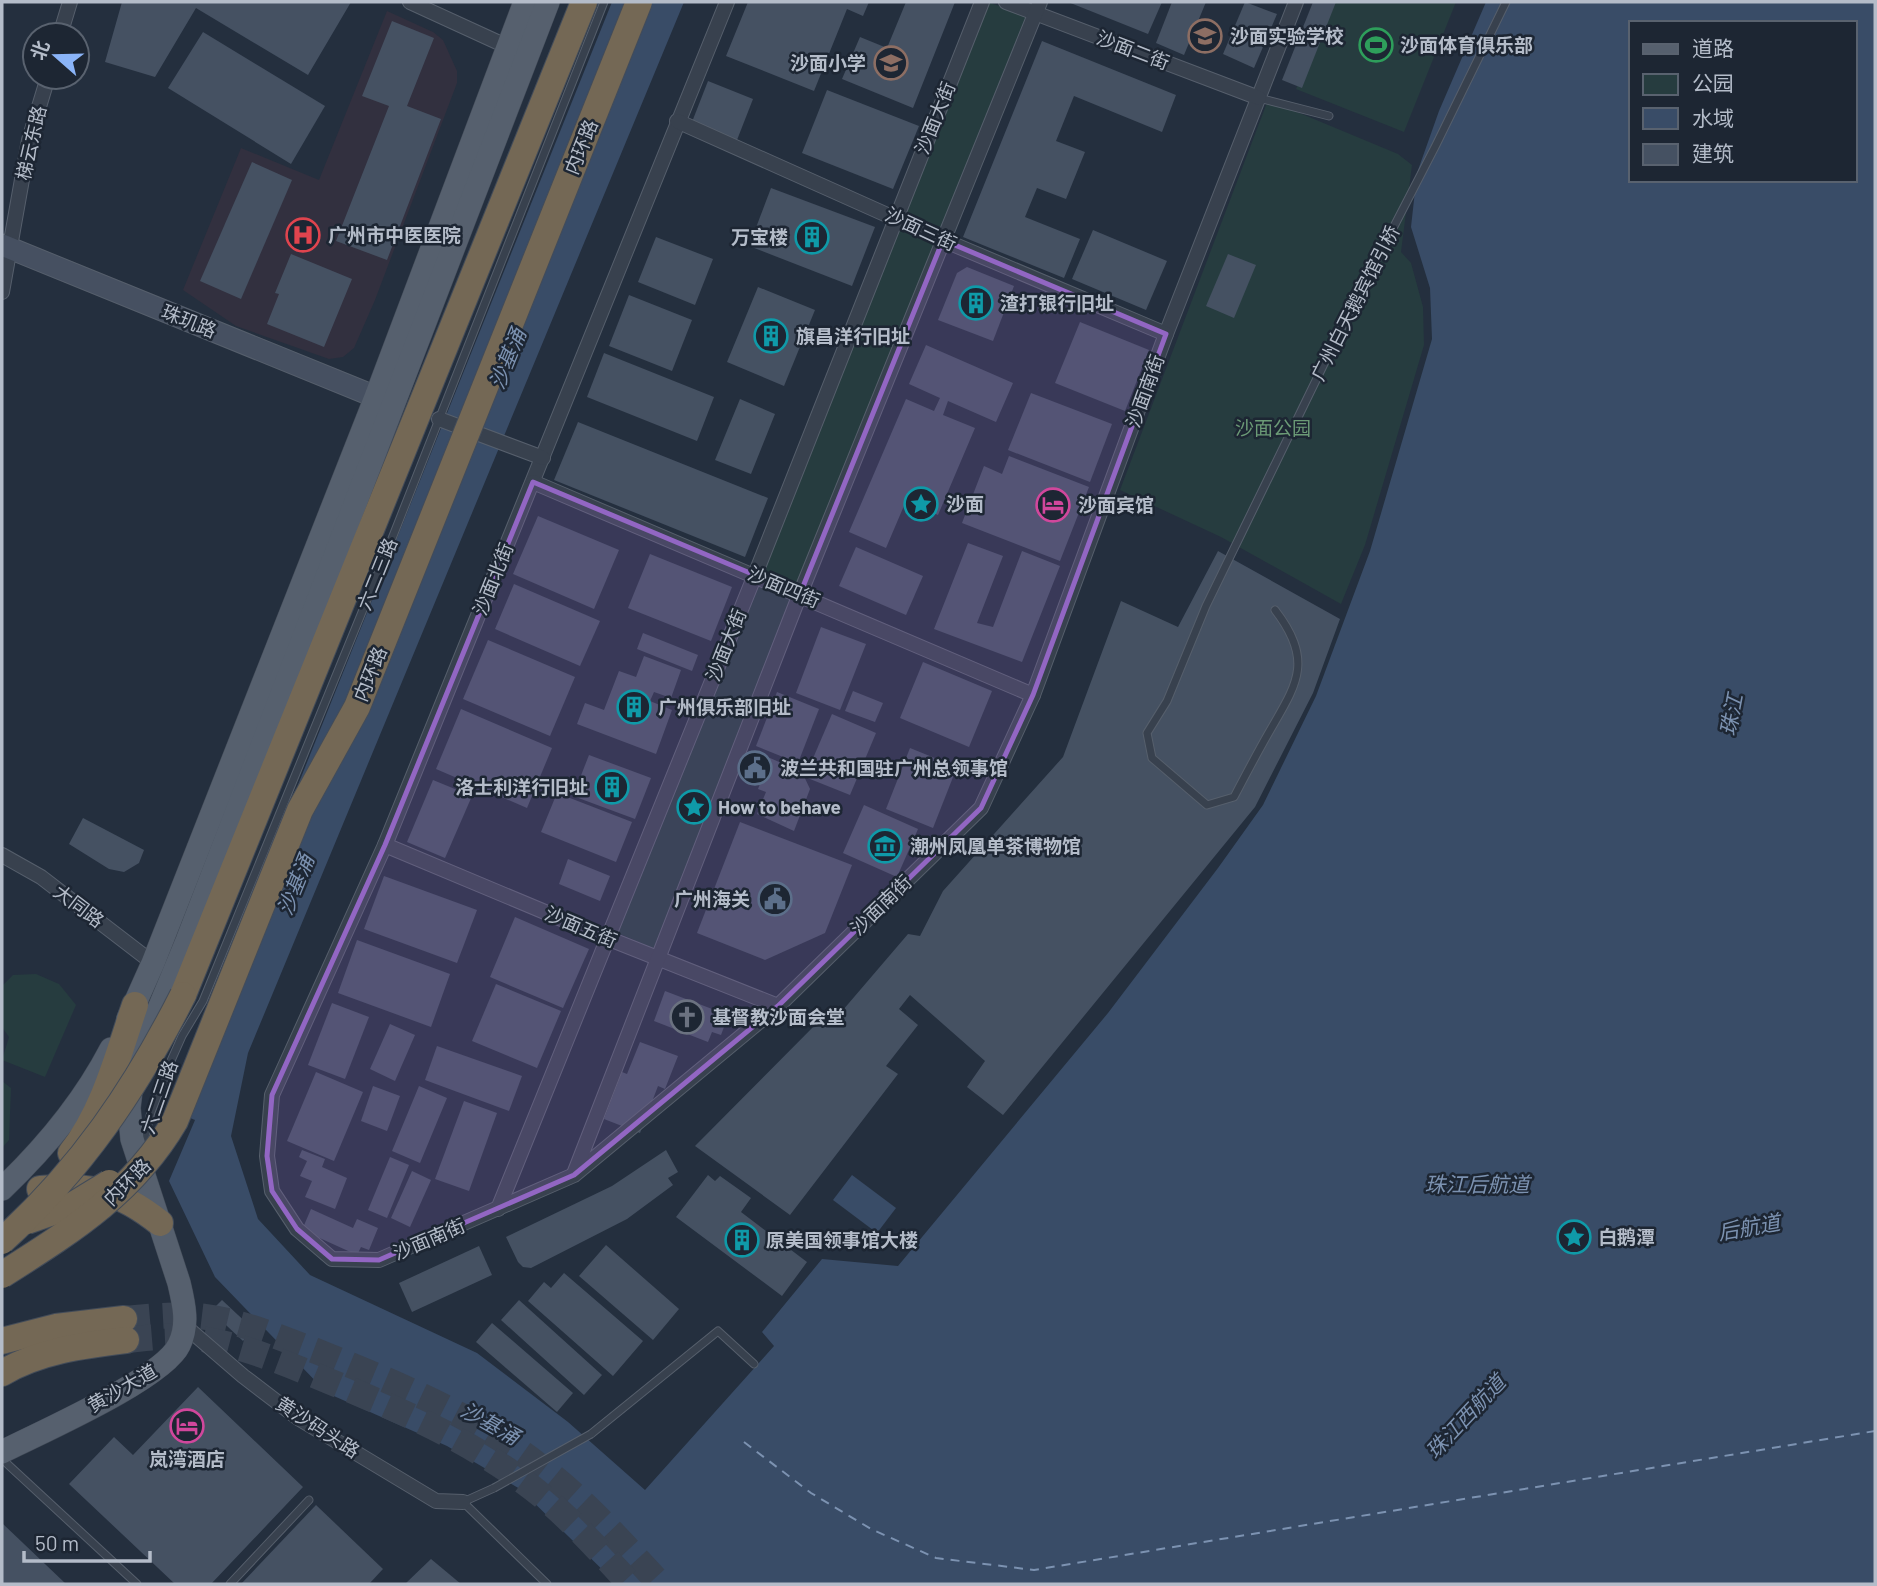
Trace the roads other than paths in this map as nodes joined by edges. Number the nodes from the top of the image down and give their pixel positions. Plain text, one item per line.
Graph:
1 (69, 2) edge
2 (410, 2) edge
3 (525, 2) edge
4 (548, 2) edge
5 (584, 2) edge
6 (604, 2) edge
7 (639, 2) edge
8 (727, 2) edge
9 (982, 2) edge
10 (1006, 2) edge
11 (1296, 2) edge
12 (1507, 2) edge
13 (1038, 7) edge
14 (64, 21) edge
15 (508, 47) junction
16 (43, 91) edge
17 (1259, 98) junction
18 (1329, 116) dead end
19 (678, 121) junction
20 (896, 217) junction
21 (943, 240) junction
22 (6, 247) edge
23 (2, 292) edge
24 (1166, 334) junction
25 (376, 397) junction
26 (441, 419) junction
27 (543, 458) junction
28 (533, 482) junction
29 (755, 575) junction
30 (800, 594) junction
31 (1276, 610) dead end
32 (1033, 695) junction
33 (385, 845) junction
34 (2, 855) edge
35 (607, 938) junction
36 (658, 959) junction
37 (153, 963) junction
38 (135, 1005) junction
39 (778, 1006) junction
40 (163, 1142) junction
41 (267, 1156) joint
42 (140, 1163) junction
43 (574, 1175) junction
44 (2, 1189) edge
45 (40, 1189) junction
46 (498, 1209) junction
47 (160, 1223) junction
48 (2, 1228) edge
49 (2, 1241) edge
50 (2, 1275) edge
51 (186, 1326) junction
52 (2, 1341) edge
53 (754, 1364) dead end
54 (6, 1369) edge
55 (2, 1452) edge
56 (2, 1460) edge
57 (309, 1500) dead end
58 (463, 1502) junction
59 (137, 1584) edge
60 (230, 1584) edge
61 (547, 1584) edge

1 - 14 street
2 - 15 street
3 - 15 main road
4 - 42 main road, 六二三路
5 - 49 highway, bridge
6 - 26 lane, 六二三路
7 - 40 highway, 内环路, bridge
8 - 19 street, 沙面北街
9 - 20 street, 沙面大街
10 - 13 street, 沙面二街
11 - 17 street, 沙面南街
12 - 31 lane, 广州白天鹅宾馆引桥
13 - 17 street, 沙面二街
13 - 21 street
15 - 25 main road
16 - 22 street, 梯云东路
17 - 18 lane
17 - 24 street, 沙面南街
19 - 20 street, 沙面三街
19 - 27 street, 沙面北街
20 - 21 street, 沙面三街
20 - 29 street, 沙面大街
21 - 24 street, 沙面三街
21 - 30 street
22 - 23 street, 梯云东路
22 - 25 street, 珠玑路
24 - 32 street, 沙面南街
25 - 37 main road
26 - 27 street
26 - 42 lane, 六二三路
27 - 28 street, 沙面北街
28 - 29 street, 沙面四街
28 - 33 street, 沙面北街
29 - 30 street, 沙面四街
29 - 35 street, 沙面大街
30 - 32 street, 沙面四街
30 - 36 street
32 - 39 street, 沙面南街
33 - 35 street, 沙面五街
33 - 41 street, 沙面北街
34 - 37 street, 大同路
35 - 36 street, 沙面五街
35 - 46 street, 沙面大街
36 - 39 street, 沙面五街
36 - 43 street
37 - 38 main road
38 - 44 main road
38 - 45 highway
39 - 43 street, 沙面南街
40 - 48 highway, bridge
40 - 50 highway, 内环路, bridge
41 - 46 street, 沙面南街
42 - 47 main road
43 - 46 street, 沙面南街
45 - 47 highway
45 - 48 highway
47 - 51 main road
51 - 55 main road, 黄沙大道
51 - 58 street, 黄沙码头路
52 - 54 highway
53 - 58 lane, bridge
56 - 59 lane
57 - 60 lane
58 - 61 lane

